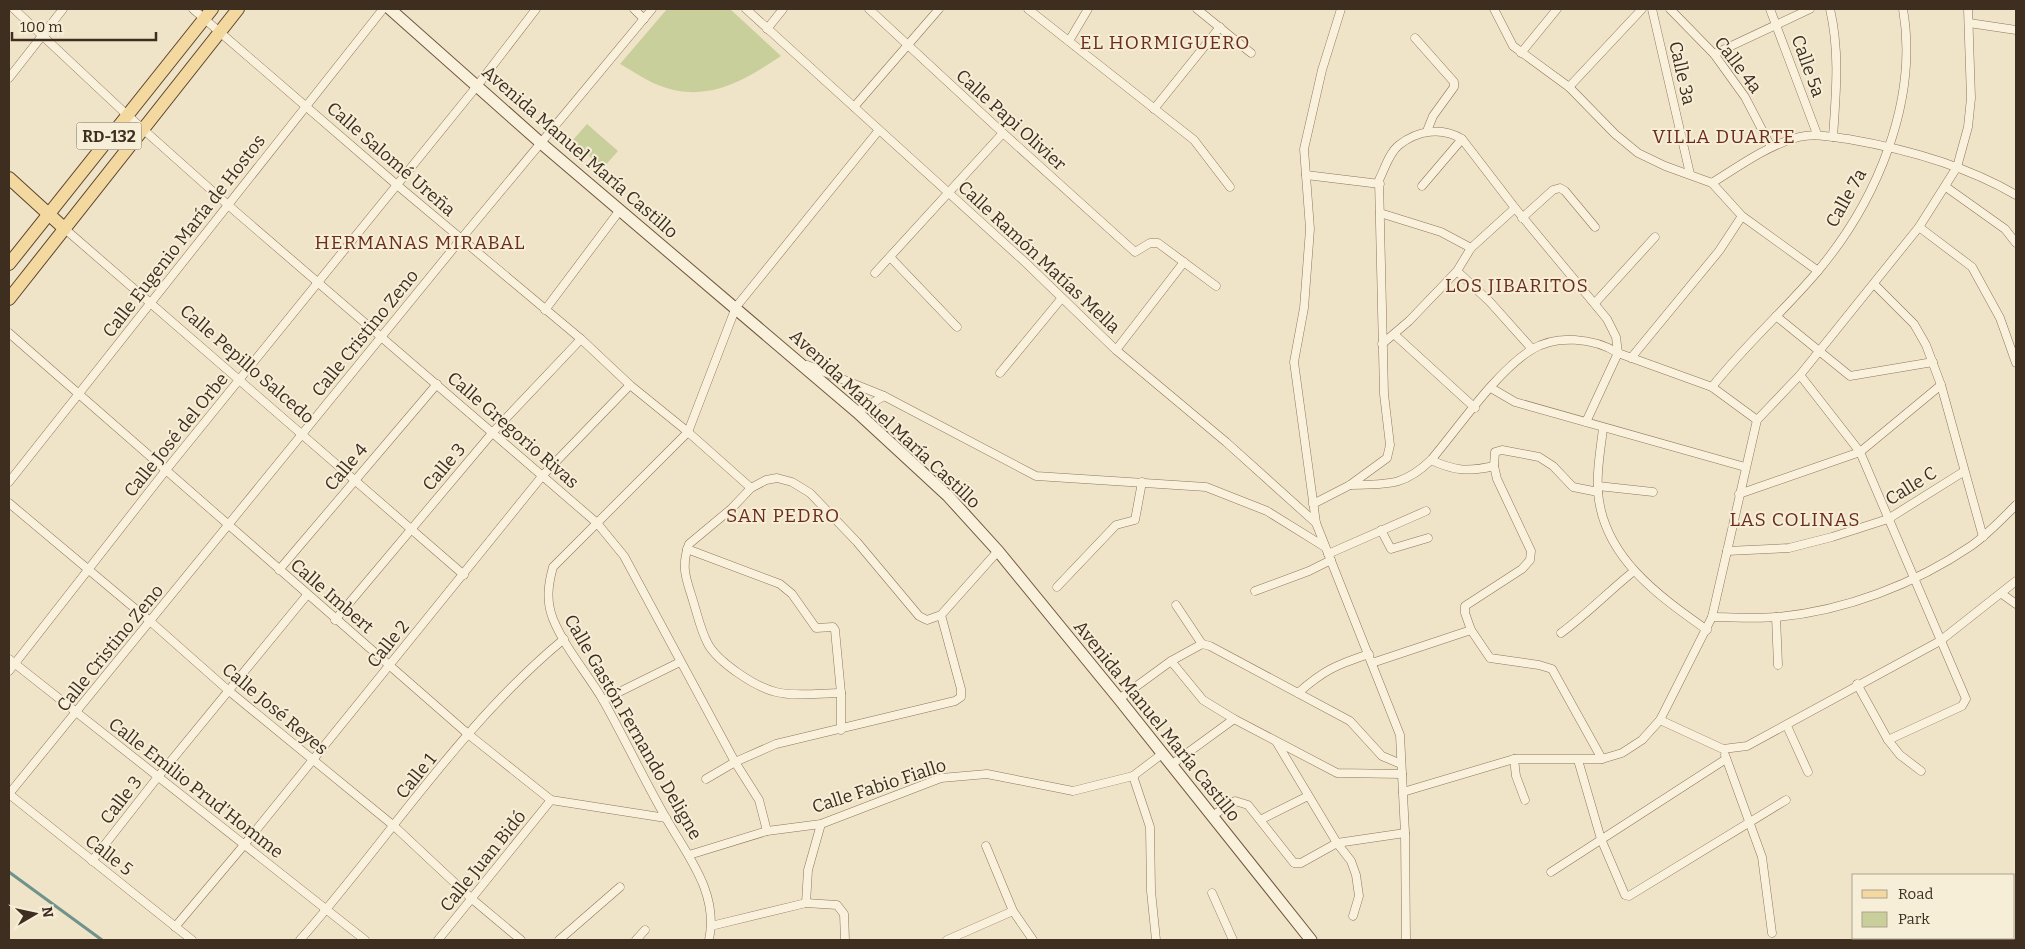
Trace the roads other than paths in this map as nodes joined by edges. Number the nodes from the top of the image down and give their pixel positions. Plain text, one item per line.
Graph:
1 (14, 9) edge
2 (63, 9) edge
3 (194, 9) edge
4 (238, 9) edge
5 (383, 9) edge
6 (390, 9) edge
7 (536, 9) edge
8 (634, 9) edge
9 (652, 9) edge
10 (746, 9) edge
11 (784, 9) edge
12 (869, 9) edge
13 (939, 9) edge
14 (1028, 9) edge
15 (1088, 9) edge
16 (1197, 9) edge
17 (1341, 9) edge
18 (1494, 9) edge
19 (1557, 9) edge
20 (1642, 9) edge
21 (1652, 9) edge
22 (1670, 9) edge
23 (1770, 9) edge
24 (1810, 9) edge
25 (1830, 9) edge
26 (1904, 9) edge
27 (1968, 9) edge
28 (208, 14) edge
29 (644, 18) junction
30 (1969, 23) junction
31 (1777, 26) junction
32 (1220, 28) junction
33 (767, 29) junction
34 (2016, 30) edge
35 (220, 32) junction
36 (42, 35) junction
37 (1414, 38) dead end
38 (1069, 41) junction
39 (909, 46) junction
40 (1251, 53) dead end
41 (1522, 53) junction
42 (1714, 54) junction
43 (9, 78) edge
44 (477, 86) junction
45 (1569, 87) junction
46 (306, 106) junction
47 (854, 107) junction
48 (1154, 109) junction
49 (126, 114) junction
50 (143, 129) junction
51 (879, 130) junction
52 (1427, 131) junction
53 (1003, 133) junction
54 (1817, 134) junction
55 (1833, 137) junction
56 (1462, 139) junction
57 (542, 144) junction
58 (1888, 146) junction
59 (1771, 147) junction
60 (1957, 167) junction
61 (1690, 174) junction
62 (1306, 175) junction
63 (9, 178) edge
64 (1712, 183) junction
65 (1380, 184) junction
66 (397, 185) junction
67 (1422, 186) dead end
68 (1946, 187) junction
69 (1230, 188) dead end
70 (948, 193) junction
71 (2016, 194) edge
72 (228, 205) junction
73 (1515, 208) junction
74 (620, 210) junction
75 (1380, 213) junction
76 (48, 214) junction
77 (1742, 216) junction
78 (1522, 218) junction
79 (1595, 227) dead end
80 (1919, 227) junction
81 (64, 229) junction
82 (1655, 237) dead end
83 (461, 239) junction
84 (2016, 243) edge
85 (1471, 248) junction
86 (890, 257) junction
87 (1184, 262) junction
88 (9, 264) edge
89 (1457, 271) junction
90 (1818, 271) junction
91 (875, 273) dead end
92 (320, 282) junction
93 (1874, 284) junction
94 (1216, 286) dead end
95 (9, 299) edge
96 (1061, 299) junction
97 (150, 303) junction
98 (1595, 303) junction
99 (736, 308) junction
100 (545, 310) junction
101 (1776, 316) junction
102 (957, 327) dead end
103 (9, 333) edge
104 (1395, 335) junction
105 (383, 336) junction
106 (581, 339) junction
107 (1382, 344) junction
108 (1532, 349) junction
109 (1116, 350) junction
110 (1819, 351) junction
111 (1618, 353) junction
112 (1631, 358) junction
113 (1933, 362) junction
114 (801, 363) junction
115 (2016, 363) edge
116 (1000, 373) dead end
117 (1800, 375) junction
118 (239, 380) junction
119 (437, 384) junction
120 (630, 385) junction
121 (1941, 386) junction
122 (1712, 387) junction
123 (1491, 388) junction
124 (79, 393) junction
125 (884, 396) junction
126 (1475, 408) junction
127 (858, 412) junction
128 (1757, 420) junction
129 (1586, 422) junction
130 (1603, 428) junction
131 (493, 432) junction
132 (688, 432) junction
133 (302, 434) junction
134 (1860, 452) junction
135 (1431, 460) junction
136 (1494, 466) junction
137 (1745, 467) junction
138 (166, 470) junction
139 (1963, 472) junction
140 (543, 475) junction
141 (355, 480) junction
142 (9, 482) edge
143 (1142, 482) junction
144 (1350, 485) junction
145 (751, 488) junction
146 (1598, 489) junction
147 (1653, 492) dead end
148 (1739, 494) junction
149 (9, 503) edge
150 (1313, 504) junction
151 (2016, 505) edge
152 (1426, 511) dead end
153 (1888, 518) junction
154 (597, 523) junction
155 (1316, 523) junction
156 (228, 526) junction
157 (411, 529) junction
158 (1382, 530) junction
159 (1983, 537) junction
160 (1428, 538) dead end
161 (687, 548) junction
162 (1727, 551) junction
163 (998, 552) junction
164 (1328, 553) junction
165 (89, 570) junction
166 (279, 570) junction
167 (1634, 570) junction
168 (464, 575) junction
169 (1914, 579) junction
170 (2016, 581) edge
171 (1057, 587) dead end
172 (1255, 591) dead end
173 (2002, 594) junction
174 (307, 595) junction
175 (2016, 604) edge
176 (1176, 605) dead end
177 (941, 615) junction
178 (1712, 617) junction
179 (1776, 617) junction
180 (335, 620) junction
181 (151, 622) junction
182 (1471, 630) junction
183 (1707, 630) junction
184 (1561, 633) dead end
185 (564, 639) junction
186 (1940, 641) junction
187 (1202, 644) junction
188 (1369, 654) junction
189 (12, 661) edge
190 (1171, 661) junction
191 (680, 662) junction
192 (1372, 662) junction
193 (1778, 665) dead end
194 (390, 666) junction
195 (9, 671) edge
196 (1857, 684) junction
197 (228, 692) junction
198 (841, 693) junction
199 (1298, 693) junction
200 (1119, 699) junction
201 (603, 700) junction
202 (77, 712) junction
203 (1234, 719) junction
204 (1660, 720) junction
205 (1787, 726) junction
206 (841, 730) junction
207 (468, 734) junction
208 (1888, 740) junction
209 (1277, 743) junction
210 (1723, 750) junction
211 (1162, 754) junction
212 (312, 759) junction
213 (1514, 759) junction
214 (1602, 759) junction
215 (1726, 759) junction
216 (1578, 760) junction
217 (735, 762) junction
218 (1401, 764) junction
219 (1171, 765) junction
220 (1808, 772) dead end
221 (1921, 772) dead end
222 (1402, 774) junction
223 (1133, 776) junction
224 (157, 778) junction
225 (706, 779) dead end
226 (1403, 792) junction
227 (9, 794) edge
228 (1308, 796) junction
229 (551, 800) junction
230 (1525, 800) dead end
231 (1786, 800) dead end
232 (1212, 816) junction
233 (666, 818) junction
234 (1260, 820) junction
235 (1748, 823) junction
236 (821, 824) junction
237 (394, 826) junction
238 (767, 831) junction
239 (1405, 833) junction
240 (1601, 839) junction
241 (1337, 843) junction
242 (244, 845) junction
243 (986, 846) dead end
244 (689, 854) junction
245 (92, 862) junction
246 (1551, 872) dead end
247 (620, 887) dead end
248 (1212, 893) dead end
249 (472, 899) junction
250 (806, 903) junction
251 (327, 910) junction
252 (1013, 911) junction
253 (1353, 916) dead end
254 (711, 926) junction
255 (175, 927) junction
256 (645, 930) dead end
257 (1772, 933) dead end
258 (192, 940) edge
259 (300, 940) edge
260 (365, 940) edge
261 (438, 940) edge
262 (521, 940) edge
263 (559, 940) edge
264 (636, 940) edge
265 (708, 940) edge
266 (845, 940) edge
267 (947, 940) edge
268 (1033, 940) edge
269 (1156, 940) edge
270 (1233, 940) edge
271 (1311, 940) edge
272 (1406, 940) edge

1 - 36 street
2 - 36 street
3 - 28 street, Calle Salomé Ureña
4 - 35 main road, RD-132
5 - 46 street, Calle Eugenio María de Hostos
6 - 44 street, Avenida Manuel María Castillo
7 - 44 street, Calle José del Orbe
8 - 29 street
9 - 29 street, Calle Cristino Zeno
10 - 33 street, Calle Ramón Matías Mella
11 - 33 street
12 - 39 street, Calle Papi Olivier
13 - 39 street
14 - 38 street
15 - 38 street
16 - 32 street
17 - 62 street
18 - 41 street
19 - 41 street
20 - 45 street
21 - 61 street, Calle 3a
22 - 42 street, Calle 4a
23 - 31 street, Calle 5a
24 - 31 street
25 - 55 street
26 - 58 street, Calle 7a
27 - 30 street
28 - 35 street, Calle Salomé Ureña
28 - 49 main road, RD-132
29 - 57 street, Calle Cristino Zeno
30 - 34 street
30 - 60 street
31 - 42 street
31 - 54 street, Calle 5a
32 - 40 street
32 - 48 street
33 - 47 street, Calle Ramón Matías Mella
35 - 46 street, Calle Salomé Ureña
35 - 50 main road, RD-132
36 - 43 street
36 - 49 street
37 - 52 street
38 - 48 street
39 - 47 street
39 - 53 street, Calle Papi Olivier
41 - 45 street
42 - 59 street, Calle 4a
44 - 57 street, Avenida Manuel María Castillo
44 - 66 street, Calle José del Orbe
45 - 61 street
46 - 66 street, Calle Salomé Ureña
46 - 72 street, Calle Eugenio María de Hostos
47 - 51 street, Calle Ramón Matías Mella
48 - 69 street
49 - 50 street, Calle Gregorio Rivas
49 - 76 main road, RD-132
50 - 72 street, Calle Gregorio Rivas
50 - 81 main road, RD-132
51 - 70 street, Calle Ramón Matías Mella
51 - 99 street, Calle Gastón Fernando Deligne
52 - 56 street
52 - 65 street
53 - 70 street
53 - 87 street, Calle Papi Olivier
54 - 55 street
54 - 59 street
55 - 58 street
56 - 67 street
56 - 73 street
57 - 74 street, Avenida Manuel María Castillo
57 - 83 street, Calle Cristino Zeno
58 - 60 street
58 - 90 street, Calle 7a
59 - 64 street
60 - 68 street
60 - 71 street
61 - 64 street
62 - 65 street
62 - 150 street
63 - 76 main road, Calle Pepillo Salcedo
64 - 77 street
65 - 75 street
66 - 83 street, Calle Salomé Ureña
66 - 92 street, Calle José del Orbe
68 - 80 street
68 - 84 street
70 - 86 street
70 - 96 street, Calle Ramón Matías Mella
72 - 92 street, Calle Gregorio Rivas
72 - 97 street, Calle Eugenio María de Hostos
73 - 78 street
73 - 85 street
74 - 99 street, Avenida Manuel María Castillo
74 - 100 street
75 - 85 street
75 - 107 street
76 - 81 main road, Calle Pepillo Salcedo
76 - 88 main road, RD-132
77 - 90 street
77 - 112 street
78 - 79 street
78 - 98 street
80 - 93 street
80 - 115 street
81 - 95 main road, RD-132
81 - 97 street, Calle Pepillo Salcedo
82 - 98 street
83 - 100 street, Calle Salomé Ureña
83 - 105 street, Calle Cristino Zeno
85 - 89 street
86 - 91 street
86 - 102 street
87 - 94 street
87 - 109 street
89 - 104 street
89 - 108 street
90 - 101 street, Calle 7a
92 - 105 street, Calle Gregorio Rivas
92 - 118 street, Calle José del Orbe
93 - 110 street
93 - 113 street
96 - 109 street, Calle Ramón Matías Mella
96 - 116 street
97 - 118 street, Calle Pepillo Salcedo
97 - 124 street, Calle Eugenio María de Hostos
98 - 111 street
99 - 114 street, Avenida Manuel María Castillo
99 - 132 street, Calle Gastón Fernando Deligne
100 - 106 street, Calle Salomé Ureña
101 - 110 street
101 - 122 street, Calle 7a
103 - 124 street, Calle Imbert
104 - 107 street
104 - 126 street
105 - 119 street, Calle Gregorio Rivas
105 - 133 street, Calle Cristino Zeno
106 - 120 street, Calle Salomé Ureña
106 - 131 street, Calle 3
107 - 144 street
108 - 111 street
108 - 123 street
109 - 155 street, Calle Ramón Matías Mella
110 - 113 street
110 - 117 street
111 - 112 street
111 - 129 street
112 - 122 street
113 - 121 street
114 - 125 street
114 - 127 street, Avenida Manuel María Castillo
117 - 128 street
117 - 134 street
118 - 133 street, Calle Pepillo Salcedo
118 - 138 street, Calle José del Orbe
119 - 131 street, Calle Gregorio Rivas
119 - 141 street, Calle 4
120 - 132 street, Calle Salomé Ureña
120 - 140 street, Calle 2
121 - 134 street
121 - 139 street
122 - 128 street
123 - 126 street
123 - 129 street
124 - 138 street, Calle Imbert
124 - 142 street, Calle Eugenio María de Hostos
125 - 127 street
125 - 143 street
126 - 135 street
127 - 163 street, Avenida Manuel María Castillo
128 - 137 street
129 - 130 street
130 - 137 street
130 - 146 street
131 - 140 street, Calle Gregorio Rivas
131 - 157 street, Calle 3
132 - 145 street, Calle Salomé Ureña
132 - 154 street, Calle Gastón Fernando Deligne
133 - 141 street, Calle Pepillo Salcedo
133 - 156 street, Calle Cristino Zeno
134 - 148 street
134 - 153 street
135 - 136 street
135 - 144 street
136 - 146 street
136 - 182 street
137 - 148 street
138 - 156 street, Calle Imbert
138 - 165 street, Calle José del Orbe
139 - 153 street, Calle C
139 - 159 street
140 - 154 street, Calle Gregorio Rivas
140 - 168 street, Calle 2
141 - 157 street, Calle Pepillo Salcedo
141 - 166 street, Calle 4
143 - 164 street
143 - 171 street
144 - 150 street
145 - 161 street
145 - 177 street
146 - 147 street
146 - 167 street
148 - 162 street
149 - 165 street, Calle José Reyes
150 - 155 street
151 - 159 street
152 - 158 street
153 - 162 street, Calle C
153 - 169 street
154 - 185 street, Calle Gastón Fernando Deligne
154 - 191 street, Calle Gregorio Rivas
155 - 164 street
156 - 166 street, Calle Imbert
156 - 181 street, Calle Cristino Zeno
157 - 168 street, Calle Pepillo Salcedo
157 - 180 street, Calle 3
158 - 160 street
158 - 164 street
159 - 169 street
161 - 198 street
161 - 198 street
162 - 178 street
163 - 177 street
163 - 200 street, Avenida Manuel María Castillo
164 - 172 street
164 - 188 street
165 - 181 street, Calle José Reyes
165 - 189 street, Calle José del Orbe
166 - 174 street, Calle Imbert
167 - 183 street
167 - 184 street
168 - 194 street, Calle 2
169 - 179 street
169 - 186 street
170 - 173 street
173 - 175 street
173 - 186 street
174 - 180 street, Calle Imbert
174 - 197 street, Calle 3
176 - 187 street
177 - 206 street
178 - 179 street
178 - 183 street
179 - 193 street
180 - 194 street, Calle Imbert
181 - 197 street, Calle José Reyes
181 - 202 street, Calle Cristino Zeno
182 - 192 street
182 - 214 street
183 - 204 street
185 - 201 street, Calle Gastón Fernando Deligne
185 - 207 street, Calle 1
186 - 196 street
186 - 208 street
187 - 190 street
187 - 199 street
188 - 192 street
188 - 199 street
189 - 195 street, Calle José del Orbe
189 - 202 street, Calle Emilio Prud'Homme
190 - 200 street
190 - 203 street
191 - 201 street
191 - 217 street, Calle Gregorio Rivas
192 - 218 street
194 - 207 street, Calle Imbert
194 - 212 street, Calle 2
196 - 205 street
196 - 208 street
197 - 212 street, Calle José Reyes
197 - 224 street, Calle 3
198 - 206 street
199 - 218 street
200 - 211 street, Avenida Manuel María Castillo
201 - 233 street, Calle Gastón Fernando Deligne
202 - 224 street, Calle Emilio Prud'Homme
202 - 227 street, Calle Cristino Zeno
203 - 209 street
203 - 219 street
204 - 210 street
204 - 214 street
205 - 210 street
205 - 220 street
206 - 217 street
207 - 229 street, Calle Imbert
207 - 237 street, Calle 1
208 - 221 street
209 - 222 street
209 - 228 street
210 - 215 street
211 - 219 street, Avenida Manuel María Castillo
211 - 223 street, Calle Fabio Fiallo
212 - 237 street, Calle José Reyes
212 - 242 street, Calle 2
213 - 216 street
213 - 226 street
213 - 230 street
214 - 216 street
215 - 235 street
215 - 240 street
216 - 240 street
217 - 225 street
217 - 238 street, Calle Gregorio Rivas
218 - 222 street
219 - 232 street, Avenida Manuel María Castillo
222 - 226 street
223 - 236 street, Calle Fabio Fiallo
223 - 269 street
224 - 242 street, Calle Emilio Prud'Homme
224 - 245 street, Calle 3
226 - 239 street
227 - 245 street, Calle 5
228 - 234 street
228 - 241 street
229 - 233 street, Calle Imbert
229 - 249 street, Calle Juan Bidó
231 - 235 street
232 - 234 street
232 - 271 street, Avenida Manuel María Castillo
233 - 244 street, Calle Gastón Fernando Deligne
234 - 241 street
235 - 240 street
235 - 257 street
236 - 238 street, Calle Fabio Fiallo
236 - 250 street
237 - 249 street, Calle José Reyes
237 - 251 street, Calle 1
238 - 244 street, Calle Fabio Fiallo
239 - 241 street
239 - 272 street
240 - 246 street
241 - 253 street
242 - 251 street, Calle Emilio Prud'Homme
242 - 255 street, Calle 2
243 - 252 street
244 - 254 street, Calle Gastón Fernando Deligne
245 - 255 street, Calle 5
247 - 263 street
248 - 270 street
249 - 261 street, Calle Juan Bidó
249 - 262 street, Calle José Reyes
250 - 254 street
250 - 266 street
251 - 259 street, Calle 1
251 - 260 street, Calle Emilio Prud'Homme
252 - 267 street
252 - 268 street
254 - 265 street, Calle Gastón Fernando Deligne
255 - 258 street, Calle 5
256 - 264 street

